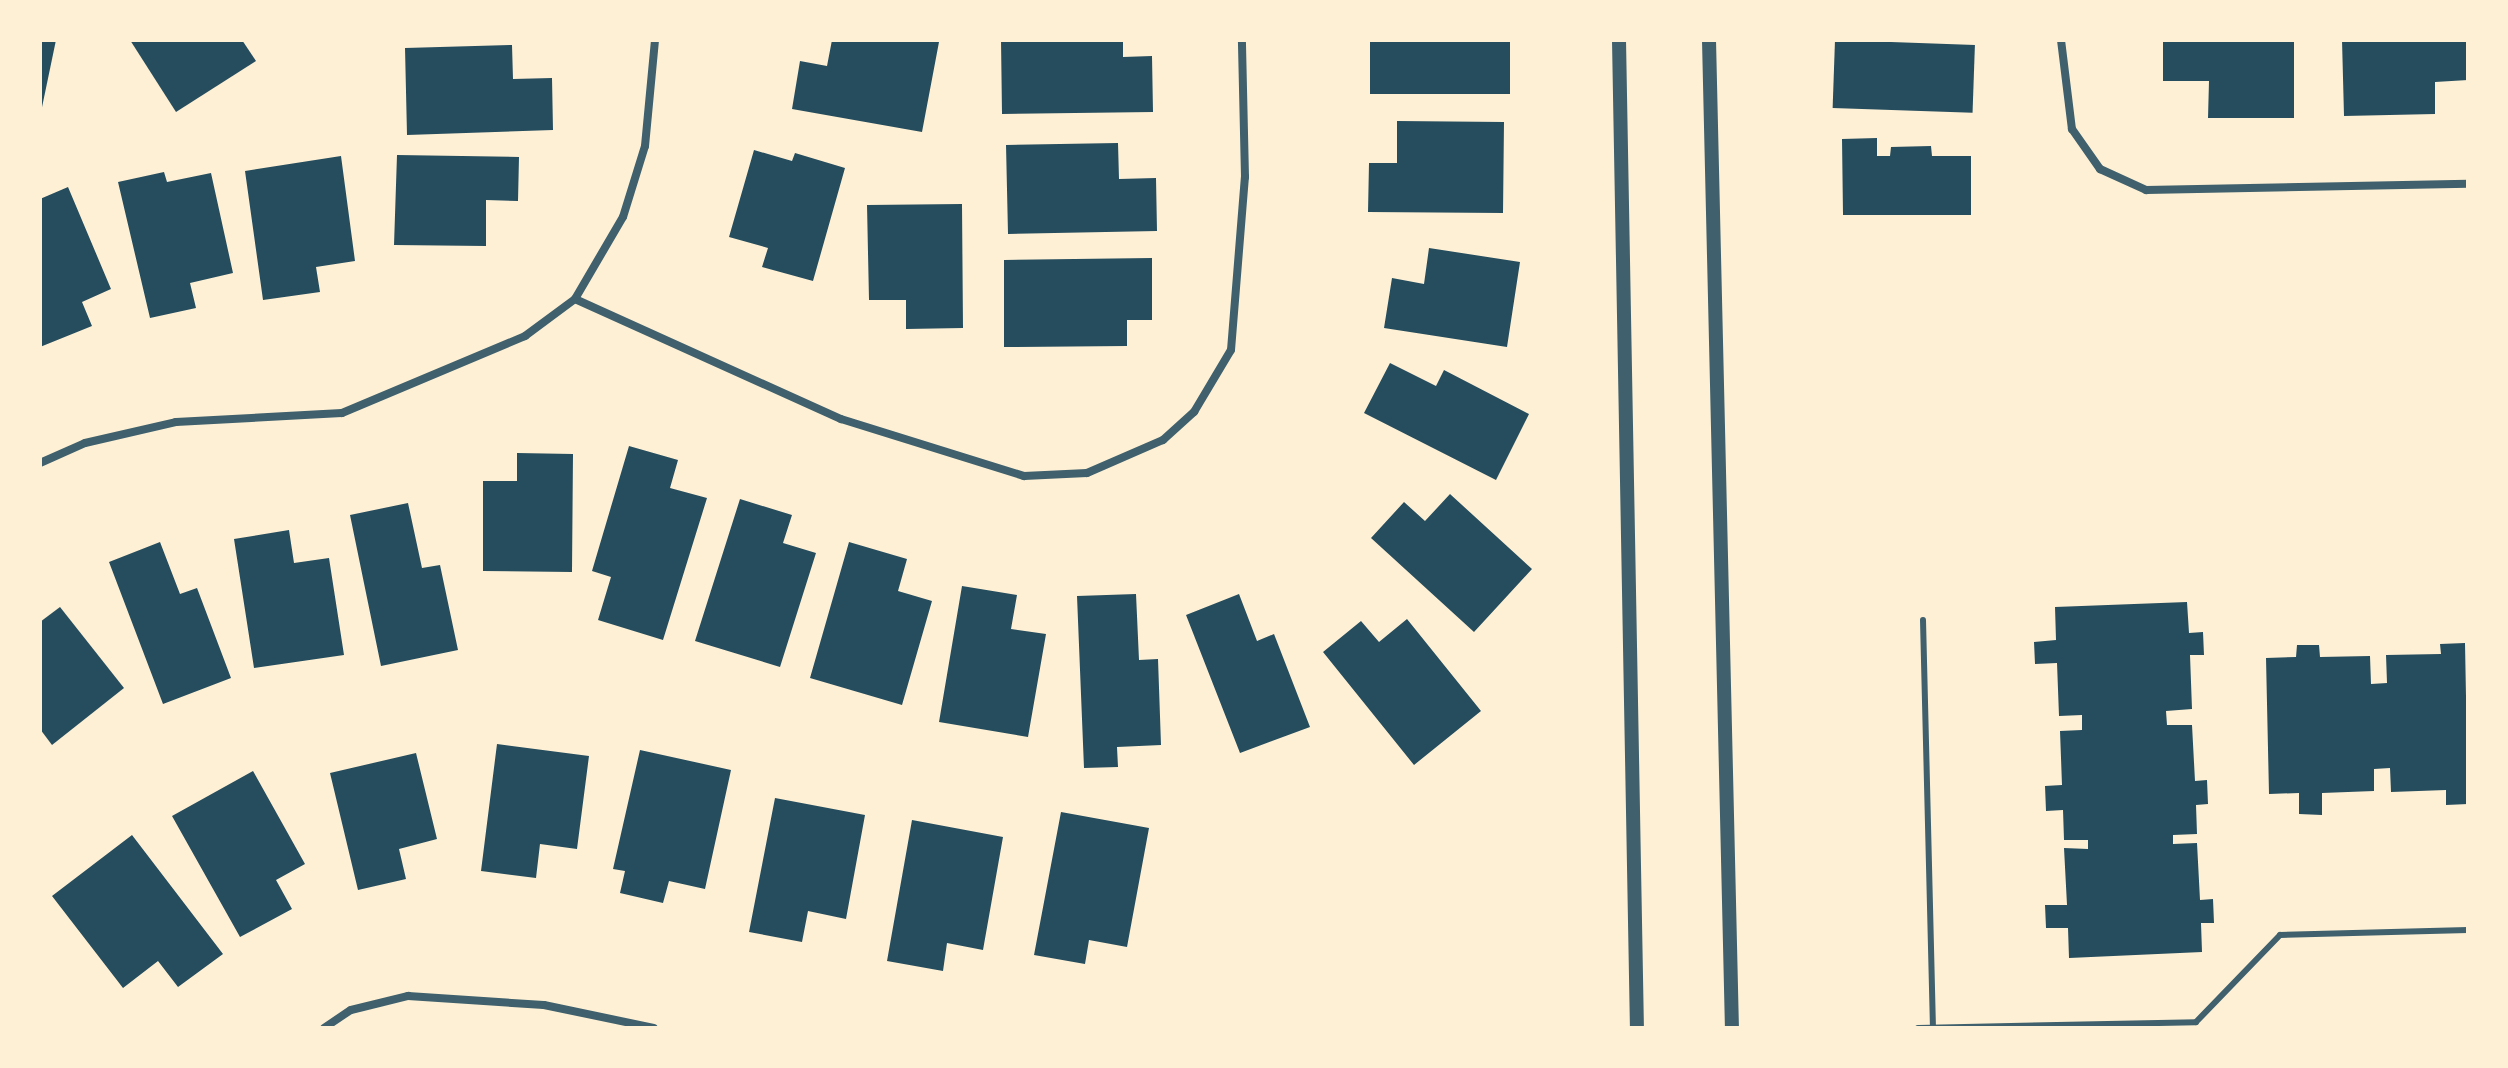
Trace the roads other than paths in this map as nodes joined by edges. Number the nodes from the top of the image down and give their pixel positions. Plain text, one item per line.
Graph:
1 (655, 40) edge
2 (1242, 40) edge
3 (1619, 40) edge
4 (1709, 40) edge
5 (2061, 40) edge
6 (2468, 184) edge
7 (575, 299) junction
8 (40, 463) edge
9 (1923, 620) dead end
10 (2468, 930) edge
11 (324, 1028) edge
12 (654, 1028) edge
13 (1637, 1028) edge
14 (1732, 1028) edge
15 (1918, 1028) edge
16 (1933, 1028) edge

1 - 7 street
2 - 7 street
3 - 13 street
4 - 14 street
5 - 6 street
7 - 8 street
9 - 16 lane
10 - 16 lane
11 - 12 street
15 - 16 lane

